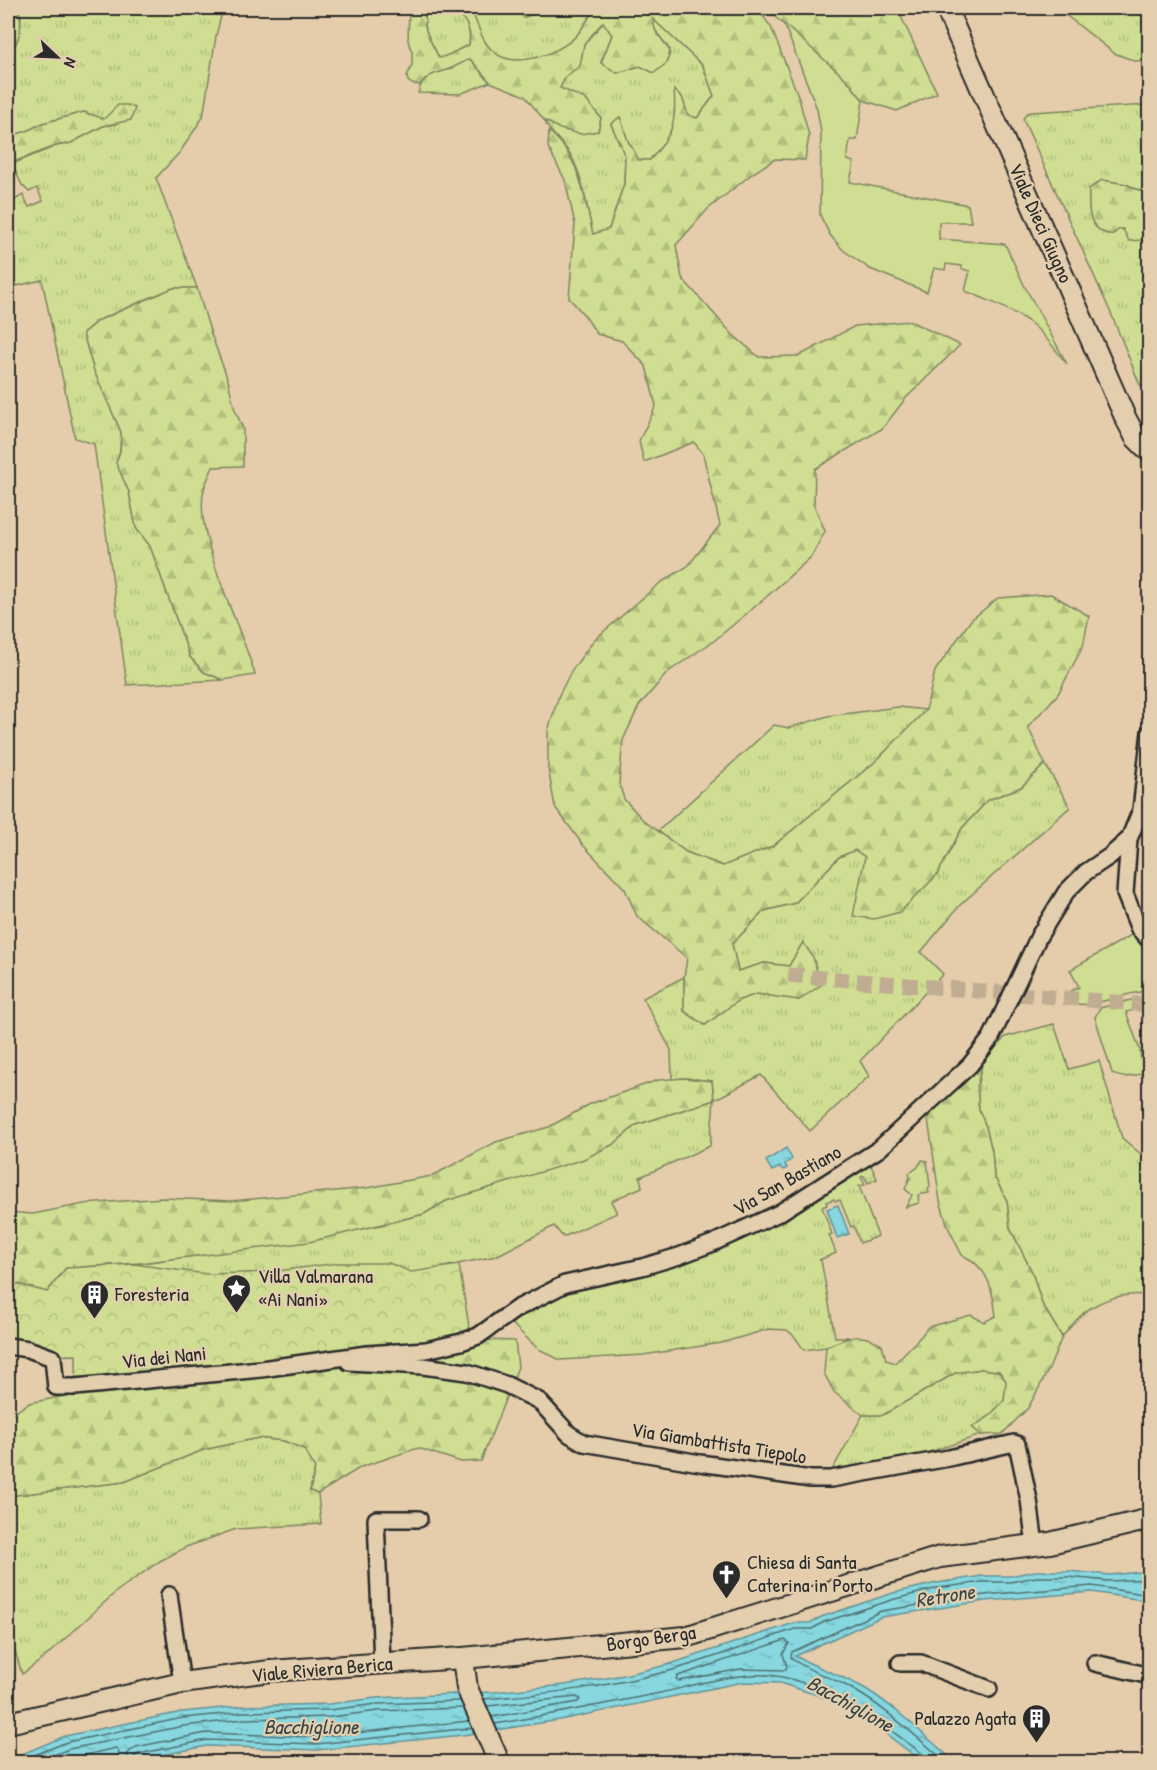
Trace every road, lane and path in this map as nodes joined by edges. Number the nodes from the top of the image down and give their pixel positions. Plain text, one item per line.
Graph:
1 (946, 8) edge
2 (1143, 445) edge
3 (1149, 732) edge
4 (1129, 839) junction
5 (1149, 941) edge
6 (8, 1346) edge
7 (331, 1358) junction
8 (419, 1519) dead end
9 (1149, 1520) edge
10 (1035, 1545) junction
11 (169, 1595) dead end
12 (463, 1659) junction
13 (382, 1663) junction
14 (900, 1663) dead end
15 (1095, 1663) dead end
16 (1149, 1676) edge
17 (182, 1683) junction
18 (989, 1689) dead end
19 (8, 1723) edge
20 (499, 1762) edge

1 - 2 main road, Viale Dieci Giugno
3 - 4 street
4 - 5 street
4 - 7 street, Via San Bastiano
6 - 7 street, Via dei Nani
7 - 10 street, Via Giambattista Tiepolo
8 - 13 street
9 - 10 main road, Borgo Berga
10 - 12 main road, Borgo Berga
11 - 17 street
12 - 13 main road, Viale Riviera Berica
12 - 20 main road
13 - 17 main road, Viale Riviera Berica
14 - 18 street
15 - 16 street
17 - 19 main road, Viale Riviera Berica

